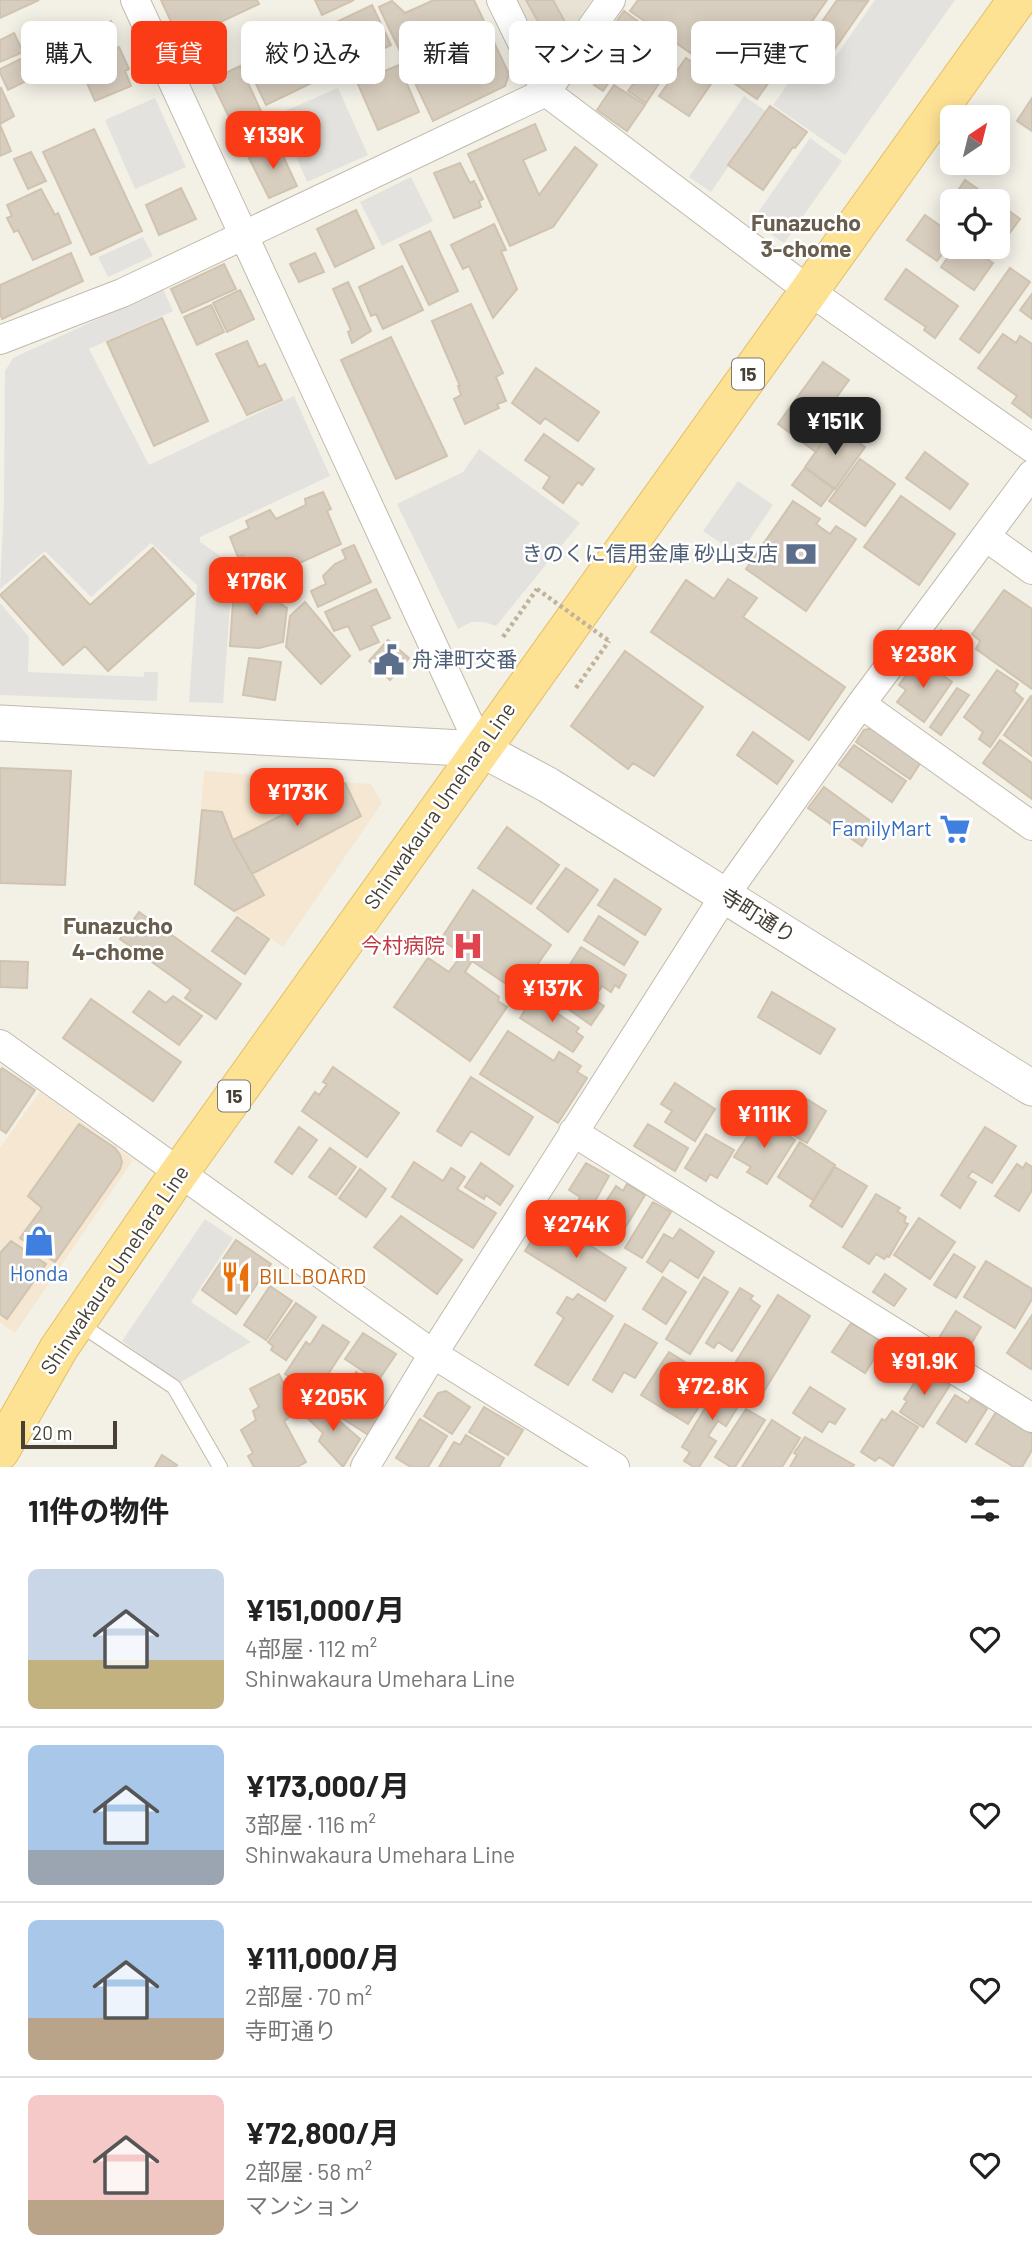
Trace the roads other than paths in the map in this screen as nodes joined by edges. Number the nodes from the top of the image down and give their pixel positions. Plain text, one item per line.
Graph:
1 (135, 0) edge
2 (500, 0) edge
3 (611, 0) edge
4 (1017, 0) edge
5 (546, 92) junction
6 (244, 234) junction
7 (808, 290) junction
8 (0, 340) edge
9 (1032, 448) edge
10 (1032, 474) edge
11 (986, 537) junction
12 (1032, 570) edge
13 (861, 705) junction
14 (0, 723) edge
15 (481, 749) junction
16 (1032, 826) edge
17 (725, 895) junction
18 (0, 1044) edge
19 (1032, 1088) edge
20 (573, 1132) junction
21 (179, 1173) junction
22 (77, 1322) junction
23 (433, 1354) junction
24 (1032, 1418) edge
25 (0, 1451) edge
26 (220, 1467) edge
27 (365, 1467) edge
28 (615, 1467) edge

1 - 6 street
2 - 5 street
3 - 5 street
4 - 7 main road, Shinwakaura Umehara Line / 15
5 - 6 street
5 - 7 street
6 - 8 street
6 - 15 street
7 - 9 street
7 - 15 main road, Shinwakaura Umehara Line / 15
10 - 11 street
11 - 12 street
11 - 13 street
13 - 16 street
13 - 17 street
14 - 15 street
15 - 17 street, 寺町通り
15 - 21 main road, Shinwakaura Umehara Line / 15
17 - 19 street, 寺町通り
17 - 20 street
18 - 21 street
20 - 23 street
20 - 24 street
21 - 22 main road, Shinwakaura Umehara Line / 15
21 - 23 street
22 - 25 main road, Shinwakaura Umehara Line / 15
22 - 26 lane
23 - 27 street
23 - 28 street

